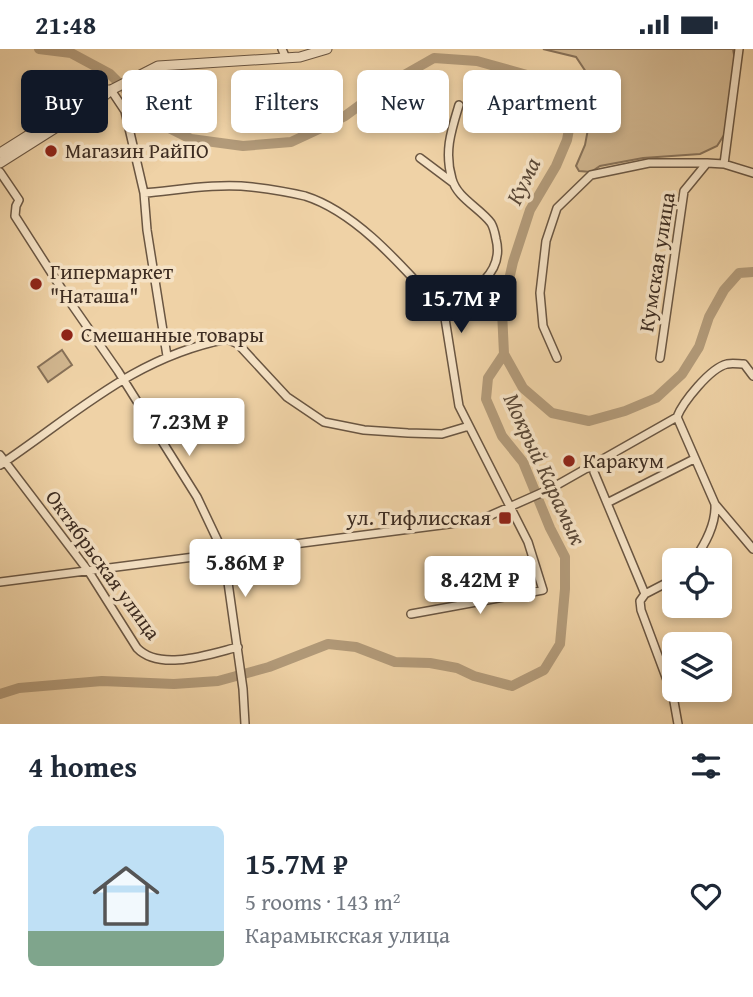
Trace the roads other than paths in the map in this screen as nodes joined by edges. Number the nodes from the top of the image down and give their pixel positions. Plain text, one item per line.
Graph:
1 (294, 49) edge
2 (327, 49) edge
3 (739, 49) edge
4 (283, 53) edge
5 (111, 90) junction
6 (459, 105) dead end
7 (0, 153) edge
8 (420, 158) dead end
9 (0, 163) edge
10 (707, 163) junction
11 (724, 164) junction
12 (0, 172) edge
13 (753, 173) edge
14 (452, 183) junction
15 (144, 193) junction
16 (444, 313) junction
17 (167, 356) junction
18 (557, 358) dead end
19 (660, 358) dead end
20 (753, 376) edge
21 (122, 379) junction
22 (677, 417) junction
23 (469, 426) junction
24 (694, 459) junction
25 (1, 461) edge
26 (594, 472) dead end
27 (607, 503) junction
28 (715, 504) junction
29 (510, 507) junction
30 (700, 548) edge
31 (753, 549) edge
32 (225, 554) junction
33 (89, 572) junction
34 (0, 582) edge
35 (662, 585) edge
36 (645, 594) junction
37 (411, 614) dead end
38 (238, 647) junction
39 (246, 724) edge
40 (678, 724) edge

1 - 4 street
2 - 4 street
3 - 11 street
4 - 5 street
5 - 7 street
5 - 9 street
5 - 15 street
6 - 14 street
8 - 14 street
10 - 11 street
10 - 18 street, Кумская улица
10 - 19 street, Кумская улица
11 - 13 street
12 - 21 street
14 - 16 street
15 - 16 street
15 - 17 street
16 - 23 street
17 - 21 street
17 - 23 street
20 - 22 street
21 - 25 street
21 - 32 street
22 - 24 street
22 - 29 street
23 - 29 street
24 - 27 street
24 - 28 street
25 - 33 street, Октябрьская улица
26 - 27 street
27 - 36 street
28 - 30 street
28 - 31 street
29 - 32 street
29 - 37 street
32 - 33 street
32 - 38 street
33 - 34 street
33 - 38 street, Октябрьская улица
35 - 36 street
36 - 40 street
38 - 39 street

